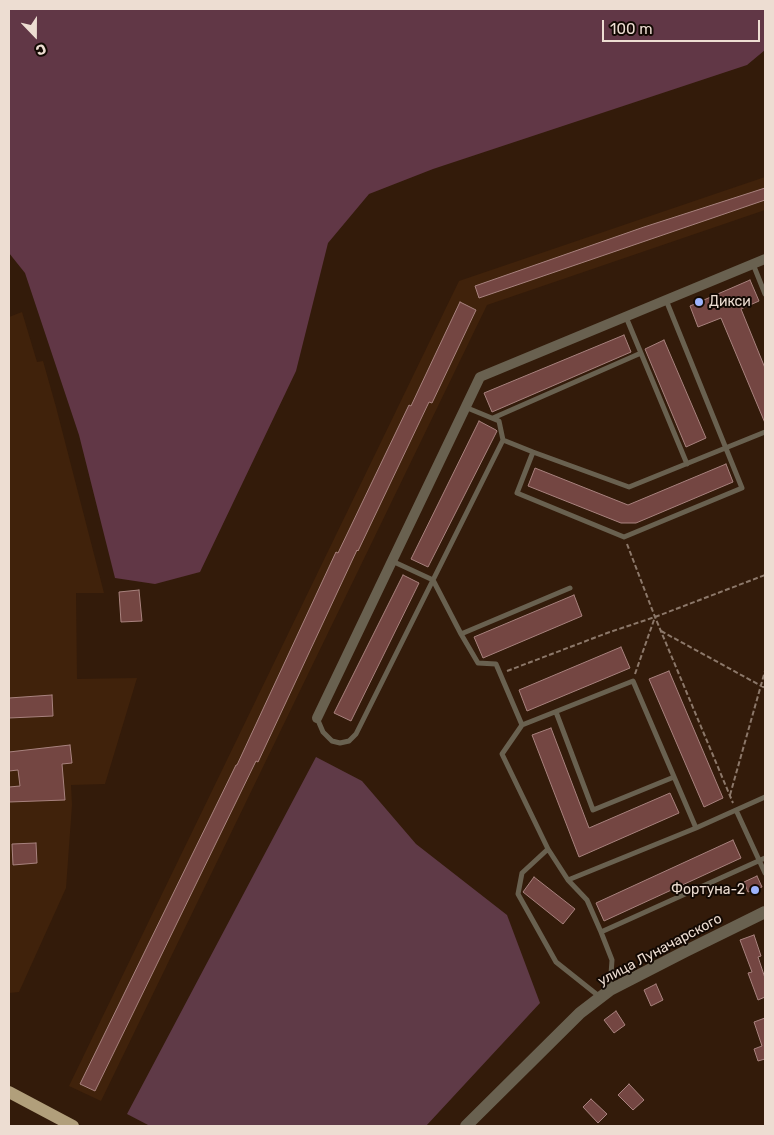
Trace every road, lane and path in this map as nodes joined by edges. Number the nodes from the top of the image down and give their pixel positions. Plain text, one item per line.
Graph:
1 (765, 258) edge
2 (753, 264) junction
3 (765, 294) edge
4 (666, 300) junction
5 (626, 316) junction
6 (641, 354) junction
7 (465, 407) junction
8 (492, 418) junction
9 (765, 432) edge
10 (503, 440) junction
11 (726, 449) junction
12 (533, 452) junction
13 (687, 464) junction
14 (624, 537) junction
15 (392, 561) junction
16 (765, 575) edge
17 (433, 580) junction
18 (570, 588) dead end
19 (655, 617) junction
20 (661, 631) junction
21 (461, 634) junction
22 (765, 671) edge
23 (500, 674) junction
24 (633, 681) junction
25 (761, 686) junction
26 (765, 688) edge
27 (556, 712) junction
28 (317, 718) joint
29 (522, 725) junction
30 (674, 777) junction
31 (730, 795) junction
32 (765, 797) edge
33 (736, 810) junction
34 (696, 828) junction
35 (548, 849) junction
36 (765, 858) edge
37 (759, 860) junction
38 (765, 872) edge
39 (568, 880) junction
40 (765, 912) edge
41 (601, 932) junction
42 (605, 994) junction
43 (9, 1092) edge
44 (73, 1126) edge
45 (466, 1126) edge

1 - 2 street
2 - 3 lane
2 - 4 street
4 - 5 street
4 - 11 lane
5 - 6 lane
5 - 7 street
6 - 8 lane
6 - 13 lane
7 - 8 lane
7 - 15 street
8 - 10 lane
9 - 11 lane
10 - 12 lane
10 - 17 lane
11 - 13 lane
11 - 14 lane
12 - 13 lane
12 - 14 lane
14 - 19 path
15 - 17 lane
15 - 28 street
16 - 19 path
17 - 21 lane
17 - 28 lane
18 - 21 lane
19 - 20 path
19 - 23 path
19 - 24 path
20 - 25 path
20 - 31 path
21 - 23 lane
22 - 25 path
23 - 29 lane
24 - 27 lane
24 - 30 lane
25 - 26 path
25 - 31 path
27 - 29 lane
27 - 30 lane
29 - 35 lane
30 - 34 lane
31 - 33 path
32 - 33 lane
33 - 34 lane
33 - 37 lane
34 - 39 lane
35 - 39 lane
35 - 42 lane
36 - 37 lane
37 - 38 lane
37 - 41 lane
39 - 41 lane
40 - 42 street, улица Луначарского
41 - 42 lane
42 - 45 street, улица Луначарского
43 - 44 main road

